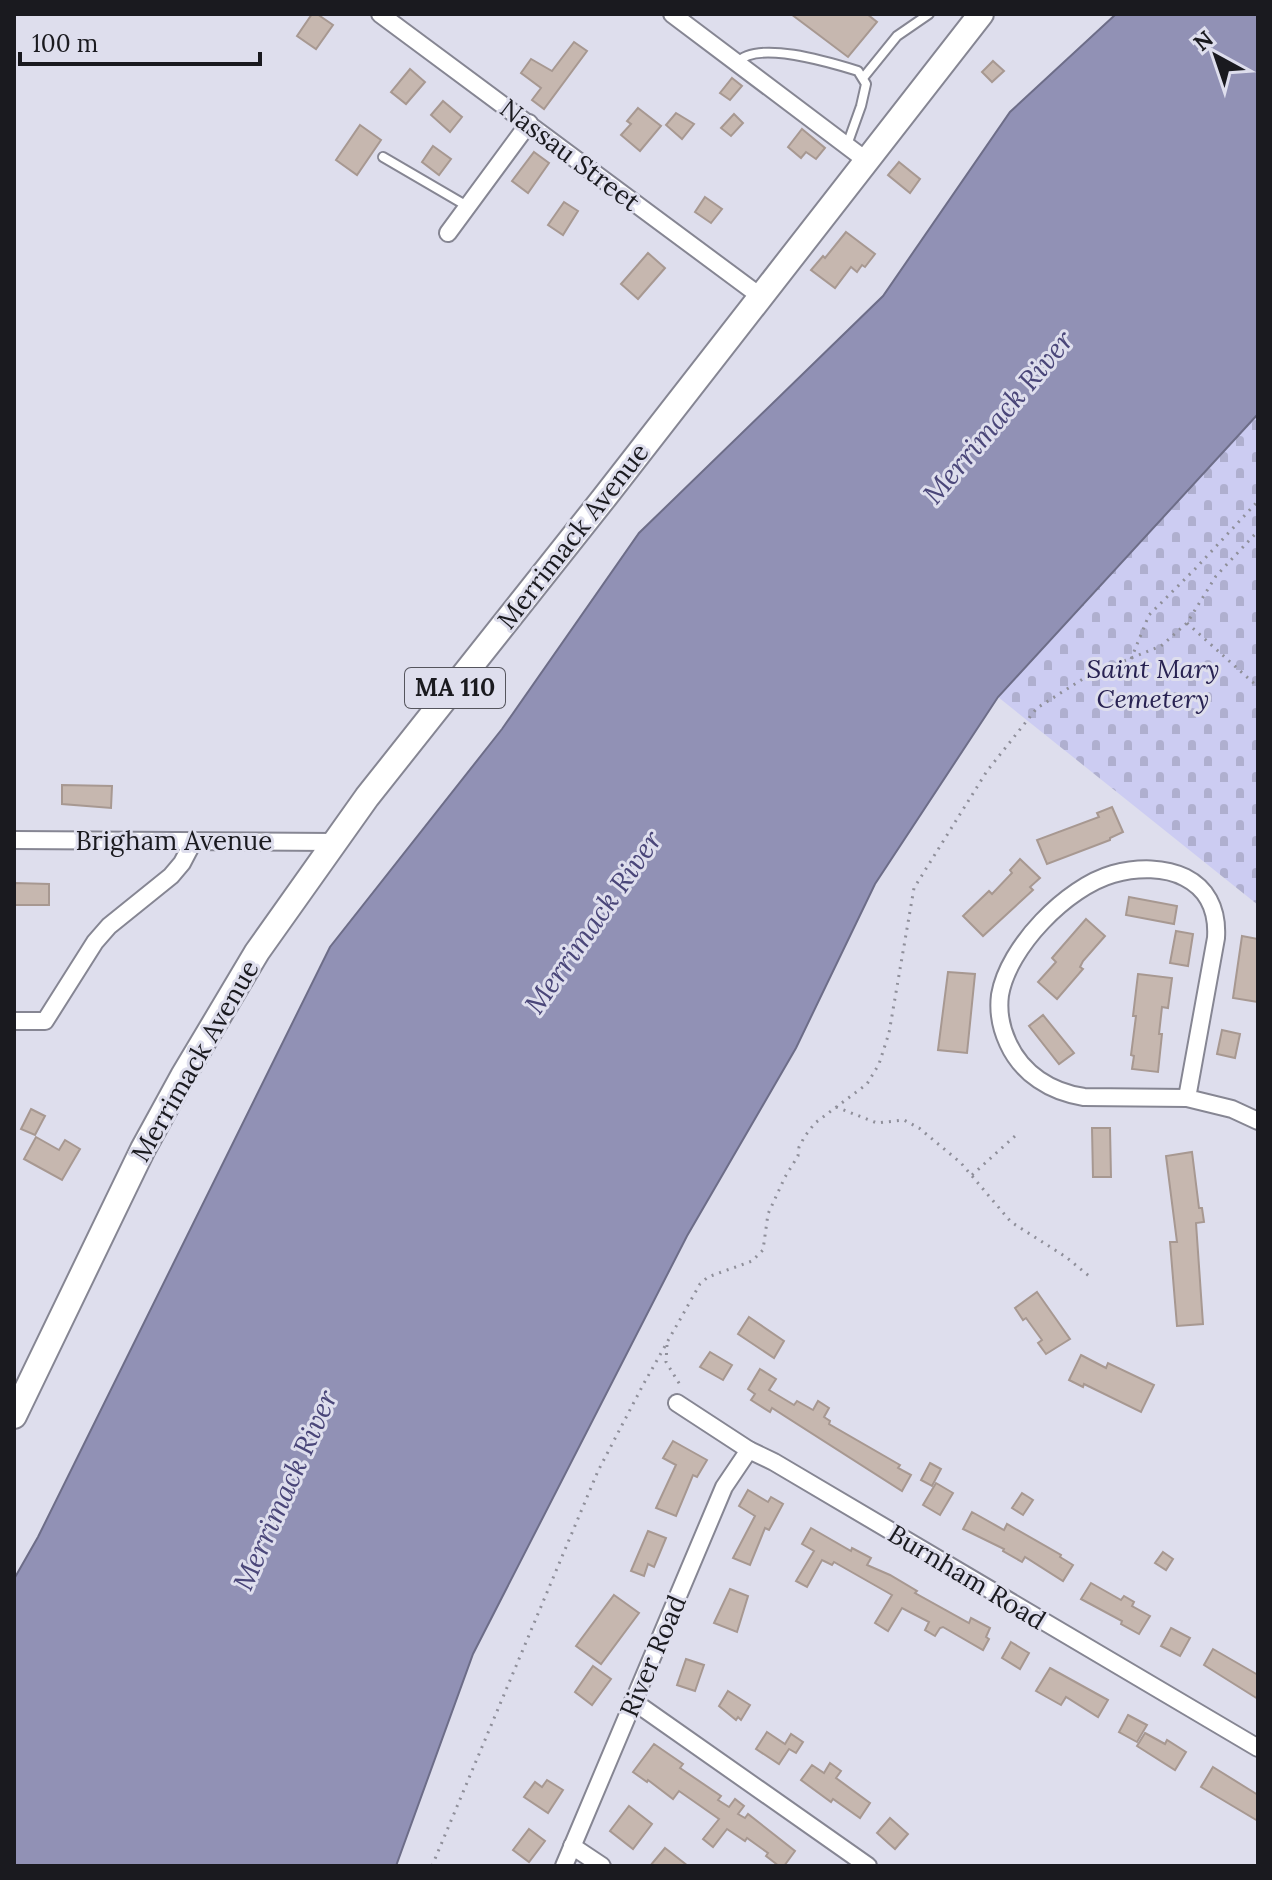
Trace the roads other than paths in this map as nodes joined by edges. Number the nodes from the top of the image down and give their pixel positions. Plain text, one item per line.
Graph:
1 (380, 14) edge
2 (672, 14) edge
3 (929, 14) edge
4 (975, 16) edge
5 (737, 63) junction
6 (863, 78) junction
7 (529, 123) junction
8 (847, 146) junction
9 (383, 157) dead end
10 (867, 161) junction
11 (468, 206) junction
12 (448, 233) dead end
13 (760, 296) junction
14 (14, 840) edge
15 (193, 842) junction
16 (335, 842) junction
17 (14, 1021) edge
18 (1187, 1098) junction
19 (1258, 1121) edge
20 (677, 1403) road end
21 (14, 1416) edge
22 (749, 1450) junction
23 (633, 1701) junction
24 (1258, 1748) edge
25 (572, 1846) junction
26 (564, 1866) edge
27 (602, 1866) edge
28 (868, 1866) edge

1 - 7 street, Nassau Street
2 - 5 street
3 - 6 lane
4 - 10 main road, Merrimack Avenue / MA 110
5 - 6 lane
5 - 8 street
6 - 8 lane
7 - 11 street
7 - 13 street, Nassau Street
8 - 10 street
9 - 11 lane
10 - 13 main road, Merrimack Avenue / MA 110
11 - 12 street
13 - 16 main road, Merrimack Avenue / MA 110
14 - 15 street, Brigham Avenue
15 - 16 street, Brigham Avenue
15 - 17 street
16 - 21 main road, Merrimack Avenue / MA 110
18 - 18 street
18 - 19 street
20 - 22 street, Burnham Road
22 - 23 street, River Road
22 - 24 street, Burnham Road
23 - 25 street, River Road
23 - 28 street
25 - 26 street, River Road
25 - 27 street

